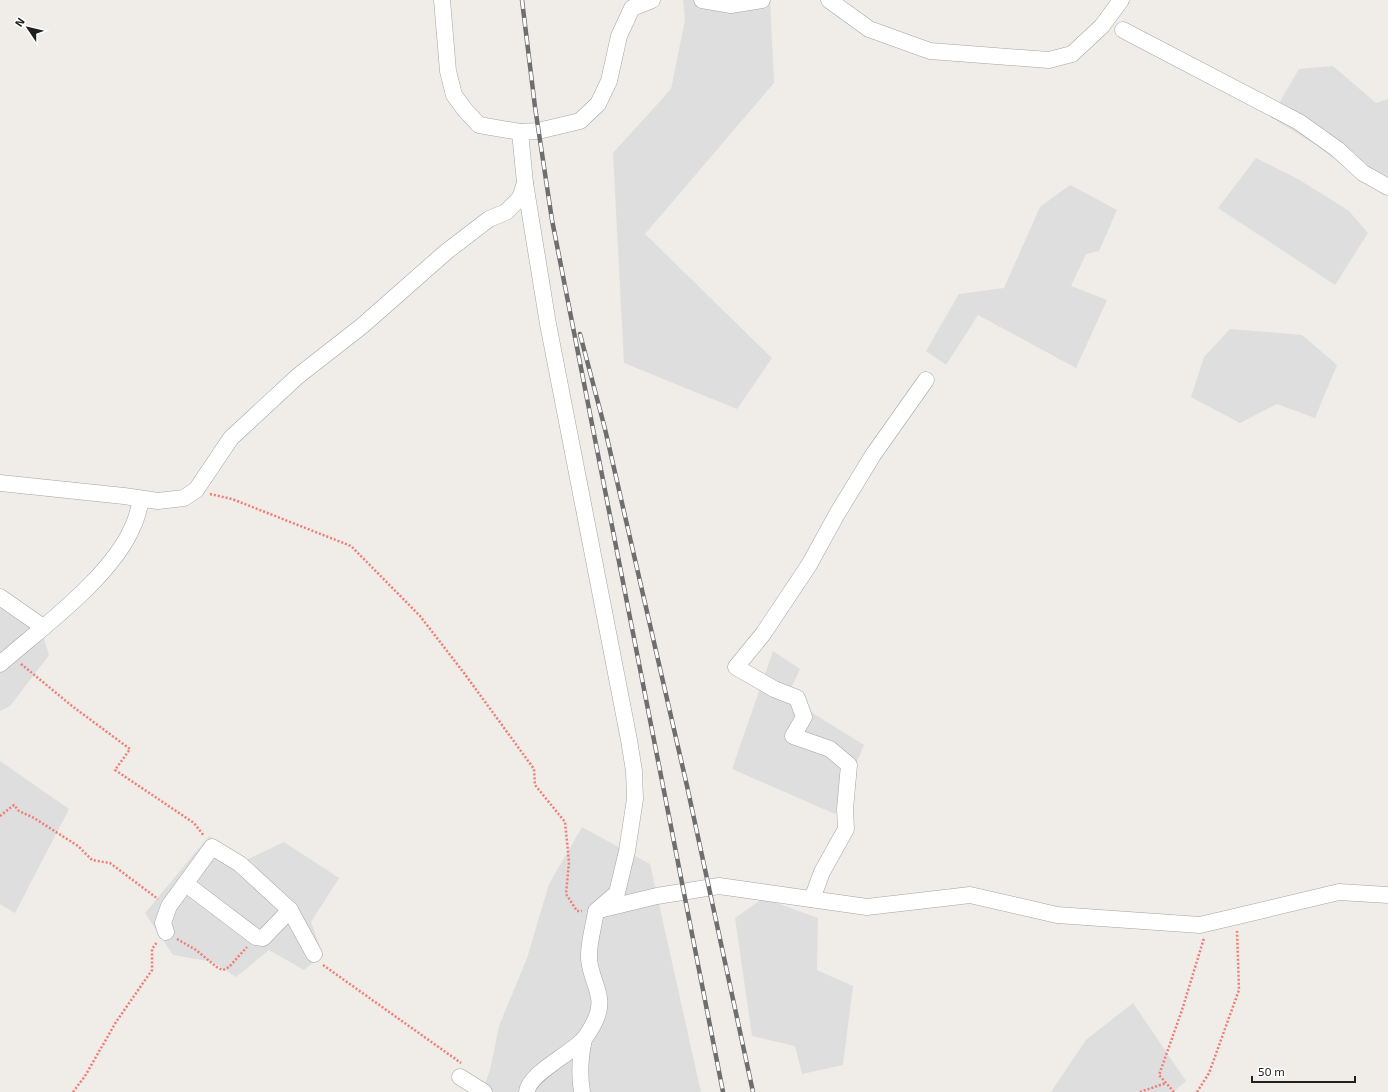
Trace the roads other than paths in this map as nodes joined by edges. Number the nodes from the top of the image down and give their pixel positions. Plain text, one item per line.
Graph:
1 (442, 0) edge
2 (652, 0) edge
3 (702, 0) edge
4 (762, 0) edge
5 (829, 0) edge
6 (1121, 0) edge
7 (1111, 13) junction
8 (1102, 26) junction
9 (1123, 30) junction
10 (520, 132) junction
11 (525, 183) junction
12 (1388, 187) edge
13 (926, 380) dead end
14 (0, 483) edge
15 (140, 500) junction
16 (0, 597) edge
17 (43, 627) junction
18 (5, 660) edge
19 (186, 884) junction
20 (1388, 895) edge
21 (812, 899) junction
22 (290, 910) junction
23 (596, 911) junction
24 (166, 932) road end
25 (314, 954) road end
26 (584, 1039) junction
27 (460, 1077) road end
28 (524, 1090) edge
29 (484, 1092) edge
30 (582, 1092) edge

1 - 10 street
2 - 10 street
3 - 4 street
5 - 8 street
6 - 7 street
7 - 8 street
7 - 9 street
8 - 9 street
9 - 12 street
10 - 11 street
11 - 15 street
11 - 23 street
13 - 21 street
14 - 15 street
15 - 17 street
16 - 17 street
17 - 18 street
19 - 22 street
19 - 22 street
19 - 24 street
20 - 21 street
21 - 23 street
22 - 25 street
23 - 26 street
26 - 28 street
26 - 30 street
27 - 29 street

